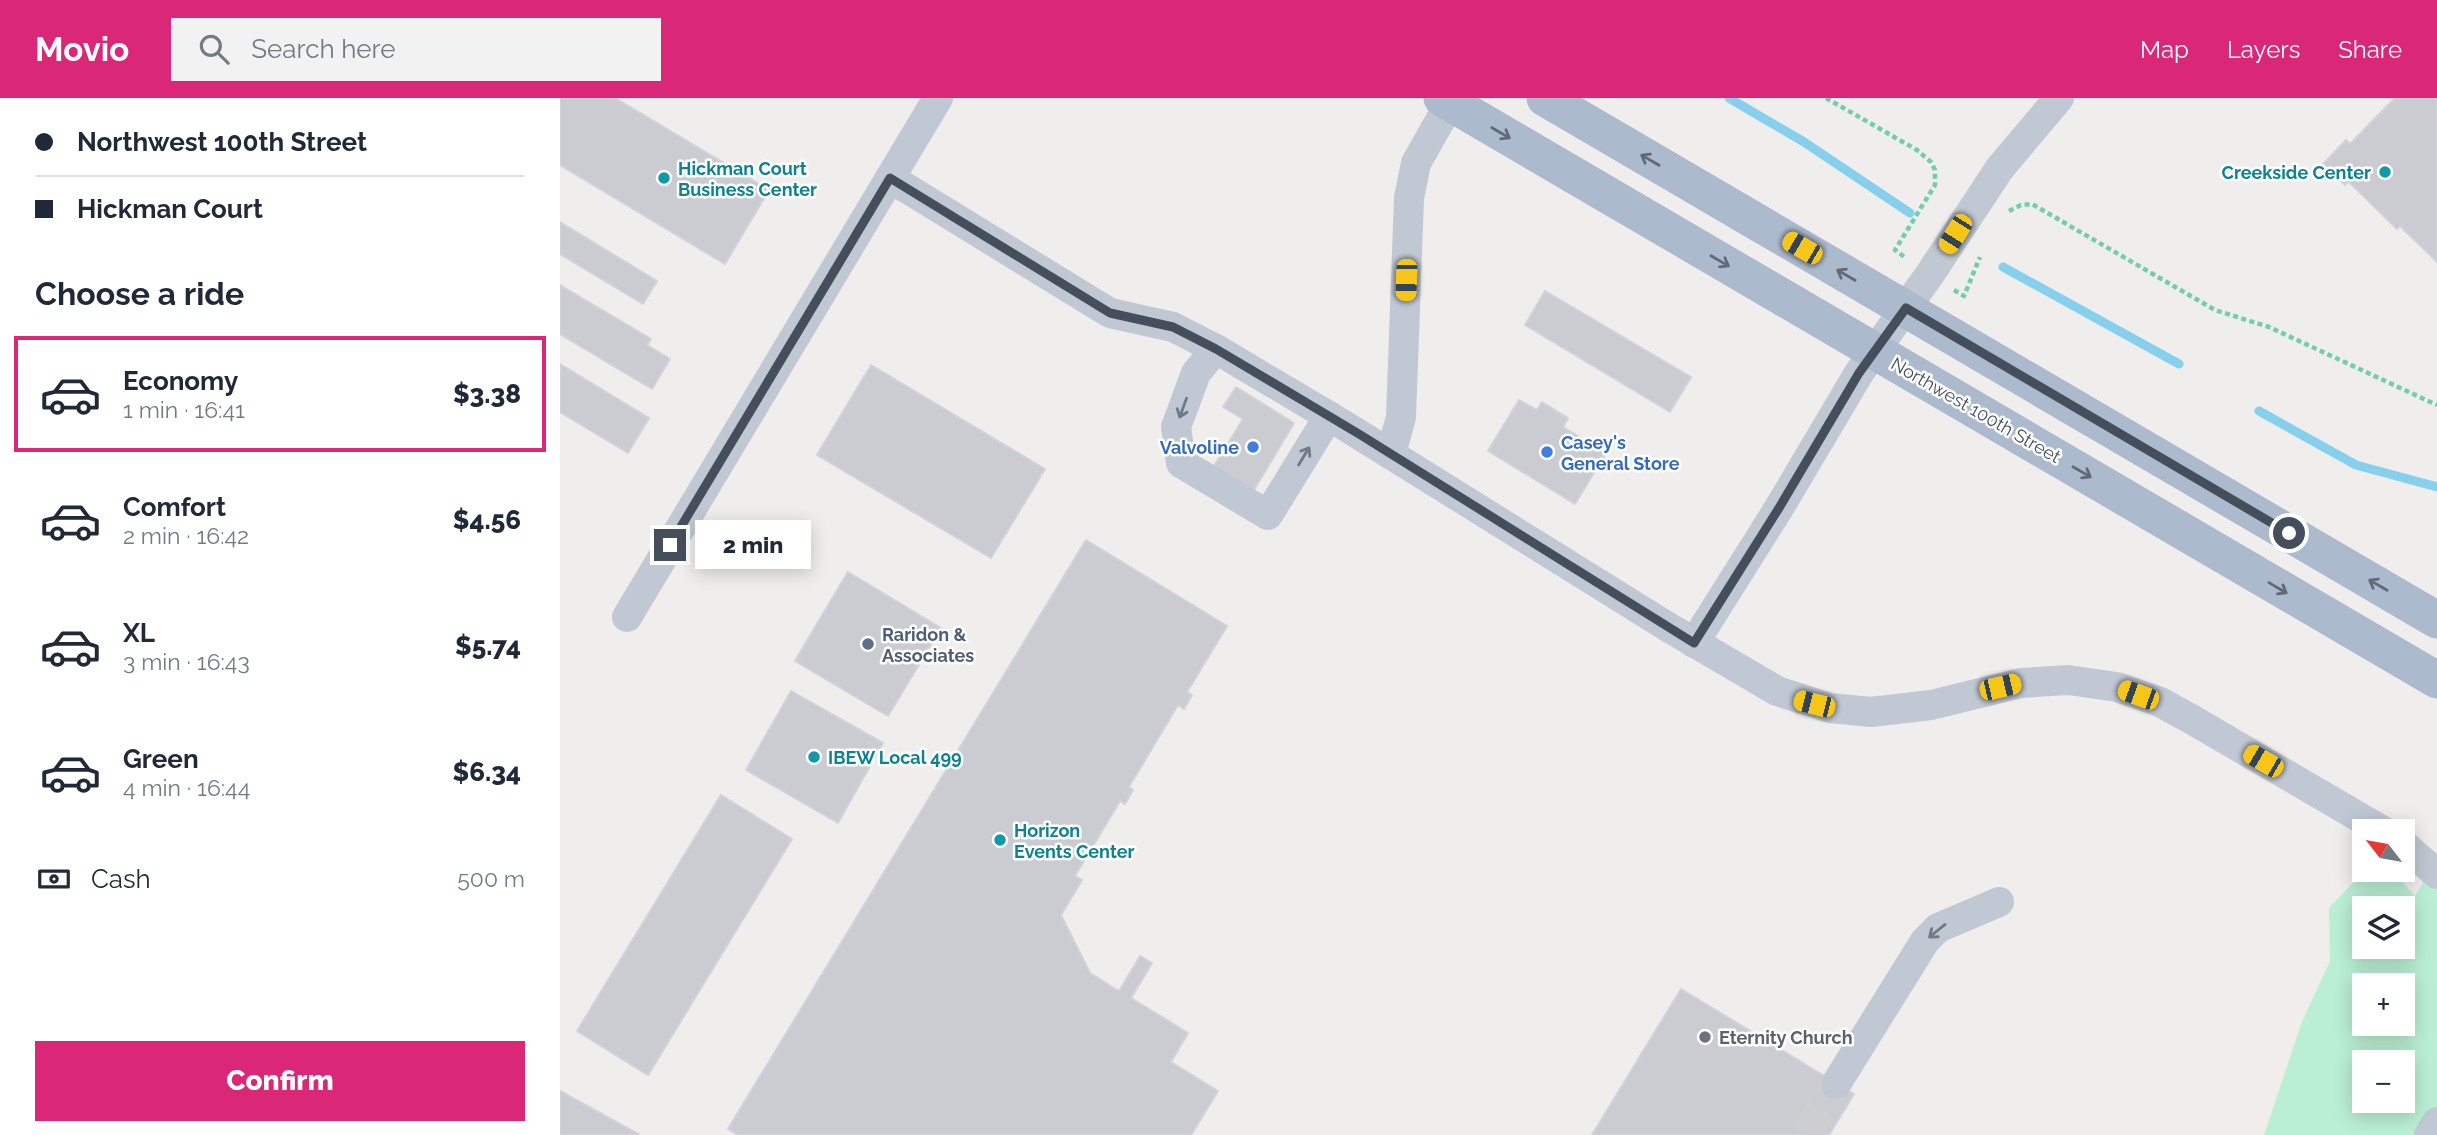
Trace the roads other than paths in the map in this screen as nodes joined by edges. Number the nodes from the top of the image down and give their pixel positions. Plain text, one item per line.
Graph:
1 (938, 98) edge
2 (1545, 98) edge
3 (2059, 98) edge
4 (1446, 100) edge
5 (890, 178) junction
6 (1906, 308) junction
7 (1216, 349) junction
8 (1875, 351) junction
9 (1329, 416) junction
10 (1391, 454) junction
11 (627, 617) dead end
12 (2437, 620) edge
13 (1694, 643) junction
14 (2437, 680) edge
15 (2363, 819) edge
16 (2415, 855) edge
17 (2437, 874) edge
18 (1998, 902) dead end
19 (1836, 1084) tunnel mouth
20 (2437, 1122) edge
21 (2429, 1135) edge

1 - 5 street
6 -> 2 main road
3 - 6 street
4 -> 8 main road, Northwest 100th Street
4 - 10 street
5 - 7 street
5 - 11 street
6 - 8 street
12 -> 6 main road
7 - 9 street
7 -> 9 street
8 - 13 street
8 -> 14 main road, Northwest 100th Street
9 - 10 street
10 - 13 street
13 - 15 street
16 - 17 street
18 -> 19 street
20 - 21 street

